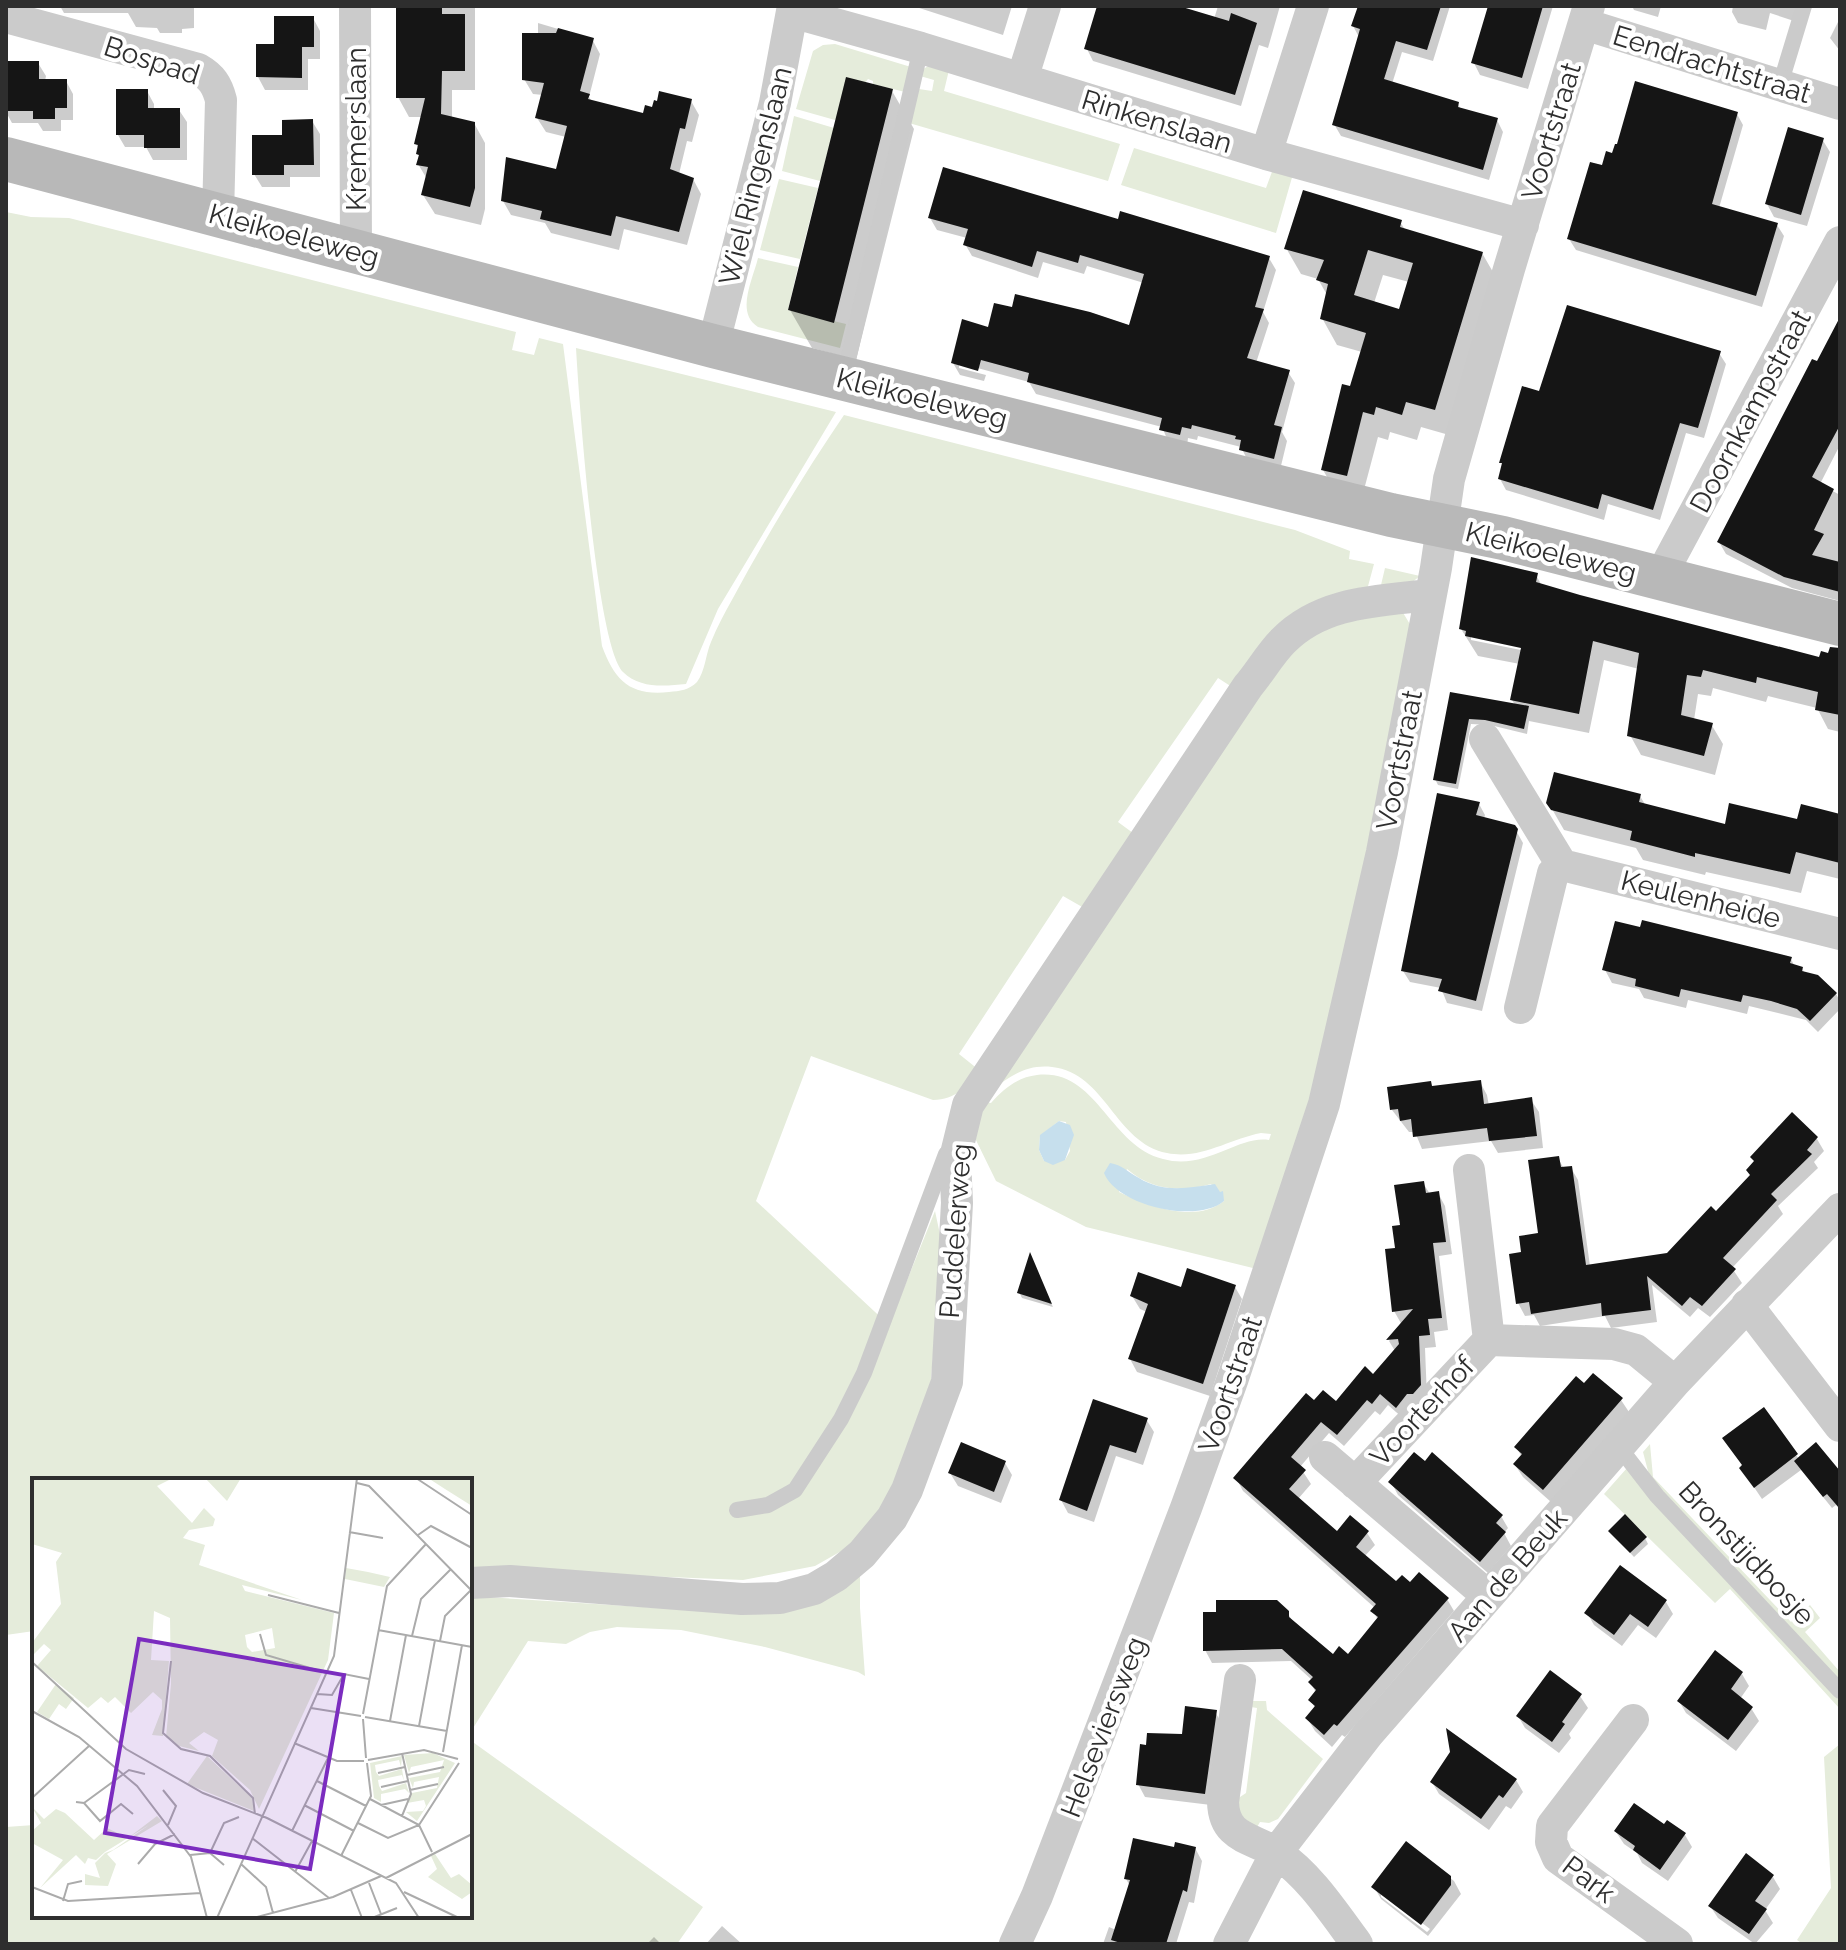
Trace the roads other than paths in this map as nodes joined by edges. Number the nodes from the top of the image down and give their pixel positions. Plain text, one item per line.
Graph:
1 (355, 6) edge
2 (1045, 6) edge
3 (1313, 6) edge
4 (1804, 6) edge
5 (793, 9) edge
6 (1587, 15) edge
7 (6, 17) edge
8 (921, 48) junction
9 (1022, 79) junction
10 (1780, 85) junction
11 (1840, 104) edge
12 (1266, 154) junction
13 (7, 163) edge
14 (218, 215) junction
15 (1523, 225) junction
16 (1840, 242) edge
17 (356, 252) junction
18 (713, 346) junction
19 (844, 378) junction
20 (1442, 525) junction
21 (1659, 579) junction
22 (1430, 595) junction
23 (1840, 624) edge
24 (1485, 739) dead end
25 (1562, 865) junction
26 (1840, 934) edge
27 (1520, 1008) dead end
28 (968, 1105) junction
29 (1469, 1170) dead end
30 (1840, 1209) edge
31 (1747, 1305) junction
32 (1489, 1340) junction
33 (1675, 1382) junction
34 (1840, 1426) edge
35 (1619, 1447) junction
36 (1325, 1457) dead end
37 (1355, 1483) junction
38 (1186, 1508) joint
39 (737, 1510) dead end
40 (472, 1583) edge
41 (1488, 1596) junction
42 (1240, 1680) dead end
43 (1840, 1691) edge
44 (1633, 1720) dead end
45 (1276, 1853) junction
46 (1015, 1944) edge
47 (1229, 1944) edge
48 (1357, 1944) edge
49 (1677, 1944) edge

1 - 17 street, Kremerslaan
2 - 9 street
3 - 12 street
4 - 10 lane
5 - 8 street, Rinkenslaan
5 - 18 street, Wiel Ringenslaan
6 - 10 street, Eendrachtstraat
6 - 15 street, Voortstraat
7 - 14 street, Bospad
8 - 9 street, Rinkenslaan
8 - 19 lane
9 - 12 street, Rinkenslaan
10 - 11 street, Eendrachtstraat
12 - 15 street, Rinkenslaan
13 - 14 street, Kleikoeleweg
14 - 17 street, Kleikoeleweg
15 - 20 street, Voortstraat
16 - 21 street, Doornkampstraat
17 - 18 street, Kleikoeleweg
18 - 19 street, Kleikoeleweg
19 - 20 street, Kleikoeleweg
20 - 21 street, Kleikoeleweg
20 - 22 street, Voortstraat
21 - 23 street, Kleikoeleweg
22 - 28 street, Puddelerweg
22 - 38 street, Voortstraat
24 - 25 street
25 - 26 street, Keulenheide
25 - 27 street
28 - 39 lane
28 - 40 street, Puddelerweg
29 - 32 street, Voorterhof
30 - 31 street, Aan de Beuk
31 - 33 street, Aan de Beuk
31 - 34 street
32 - 33 street, Voorterhof
32 - 37 street, Voorterhof
33 - 35 street, Aan de Beuk
35 - 41 street, Aan de Beuk
35 - 43 lane, Bronstijdbosje
36 - 37 street, Voorterhof
37 - 41 street, Voorterhof
38 - 46 street, Helseviersweg
41 - 45 street, Aan de Beuk
42 - 45 street
44 - 49 street, Park
45 - 47 street, Aan de Beuk
45 - 48 street

